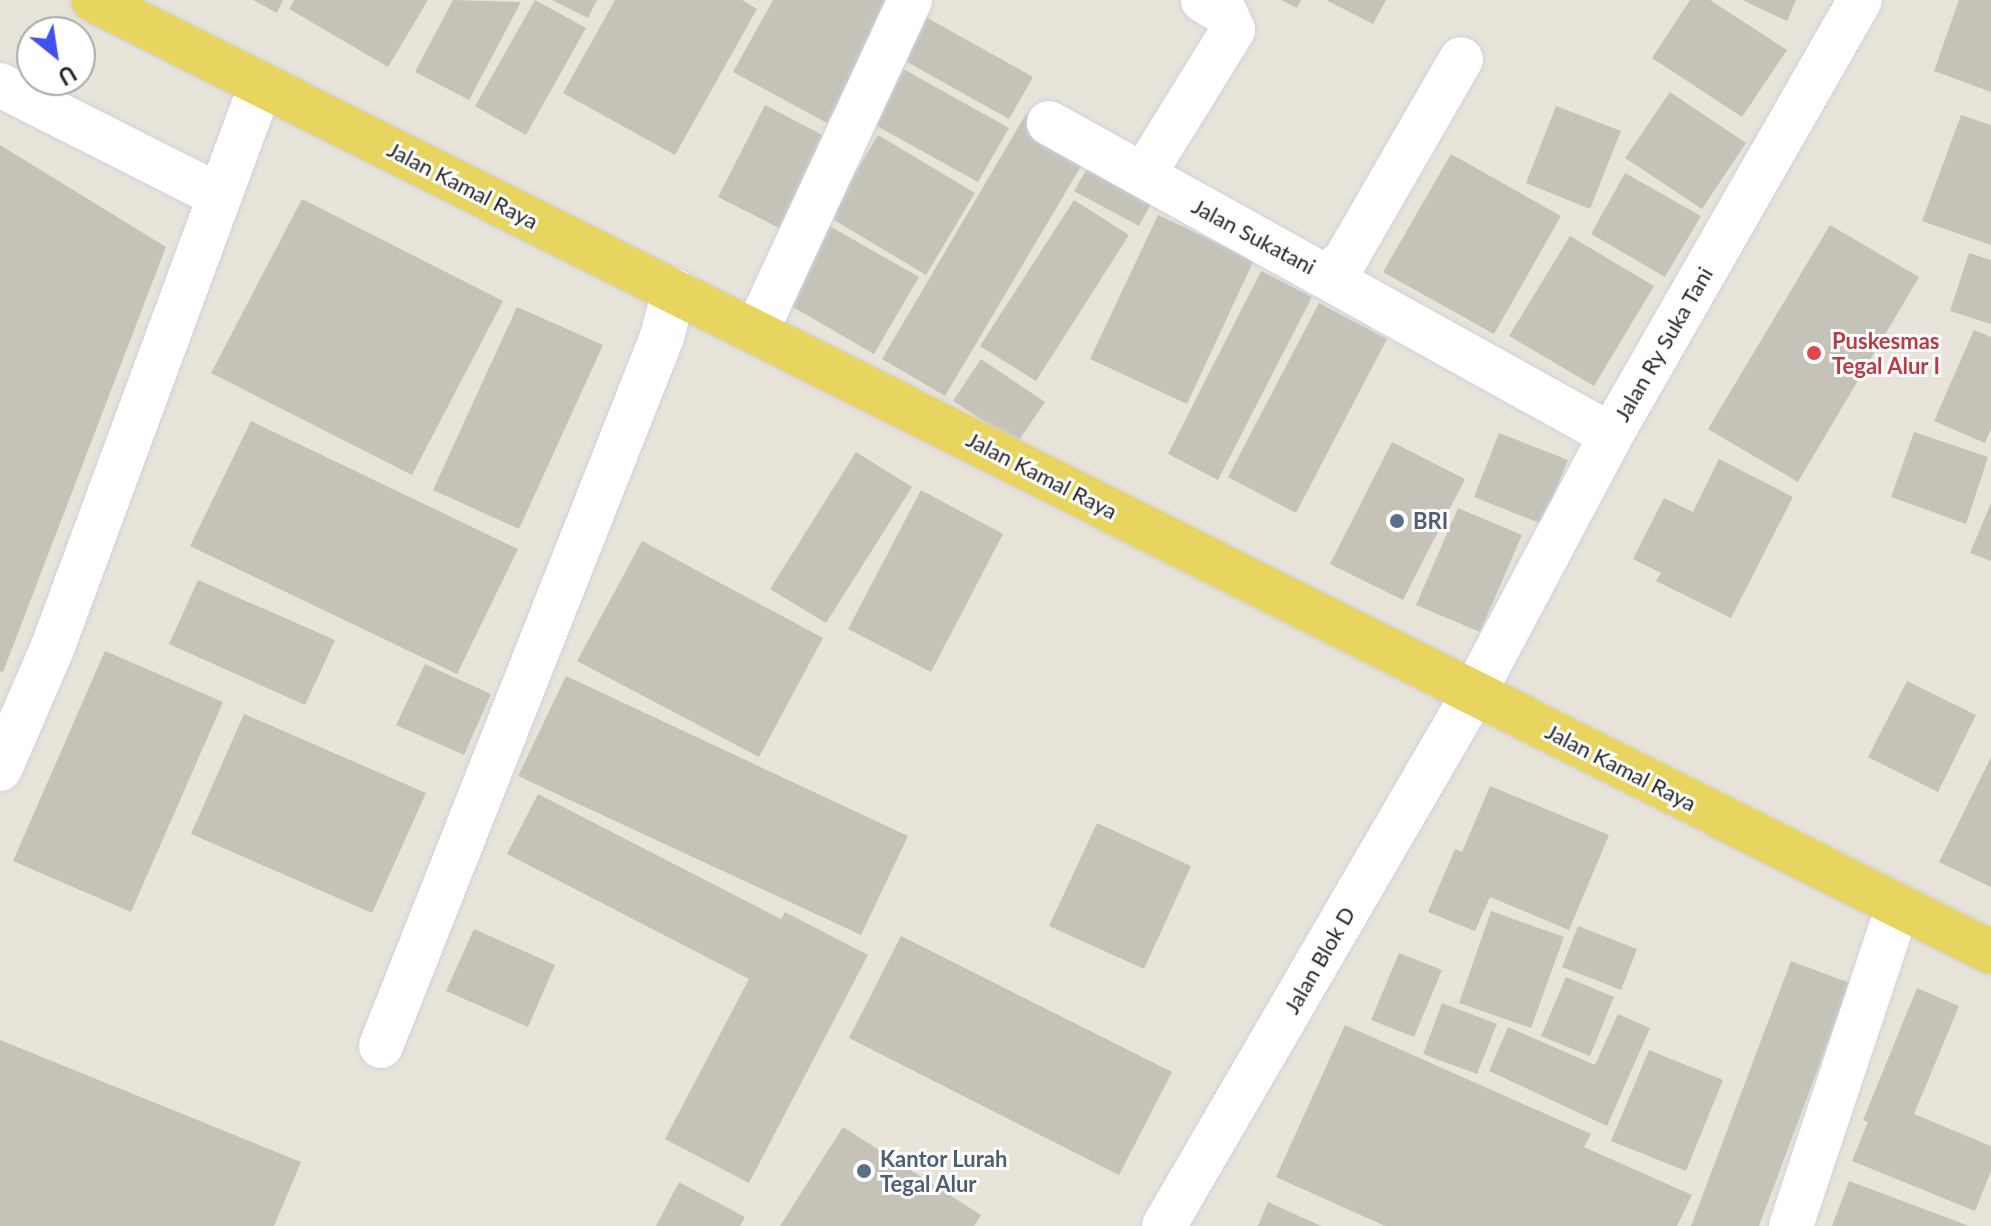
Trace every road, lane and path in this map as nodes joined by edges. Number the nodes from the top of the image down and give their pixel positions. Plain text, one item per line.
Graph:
1 (93, 0) edge
2 (910, 0) edge
3 (1203, 0) edge
4 (1860, 0) edge
5 (1461, 59) dead end
6 (0, 85) edge
7 (261, 85) junction
8 (1049, 123) dead end
9 (1151, 179) junction
10 (220, 196) junction
11 (1326, 274) junction
12 (674, 291) junction
13 (756, 332) junction
14 (1611, 435) junction
15 (1474, 693) junction
16 (2, 759) edge
17 (1898, 906) junction
18 (1991, 952) edge
19 (381, 1046) dead end
20 (1164, 1226) edge
21 (1791, 1226) edge

1 - 7 main road, Jalan Kamal Raya
2 - 13 street
3 - 9 street
4 - 14 street, Jalan Ry Suka Tani
5 - 11 street, Jalan Sukatani
6 - 10 street
7 - 10 street
7 - 12 main road, Jalan Kamal Raya
8 - 9 street, Jalan Sukatani
9 - 11 street, Jalan Sukatani
10 - 16 street
11 - 14 street
12 - 13 main road, Jalan Kamal Raya
12 - 19 street
13 - 15 main road, Jalan Kamal Raya
14 - 15 street, Jalan Ry Suka Tani
15 - 17 main road, Jalan Kamal Raya
15 - 20 street, Jalan Blok D
17 - 18 main road, Jalan Kamal Raya
17 - 21 street

